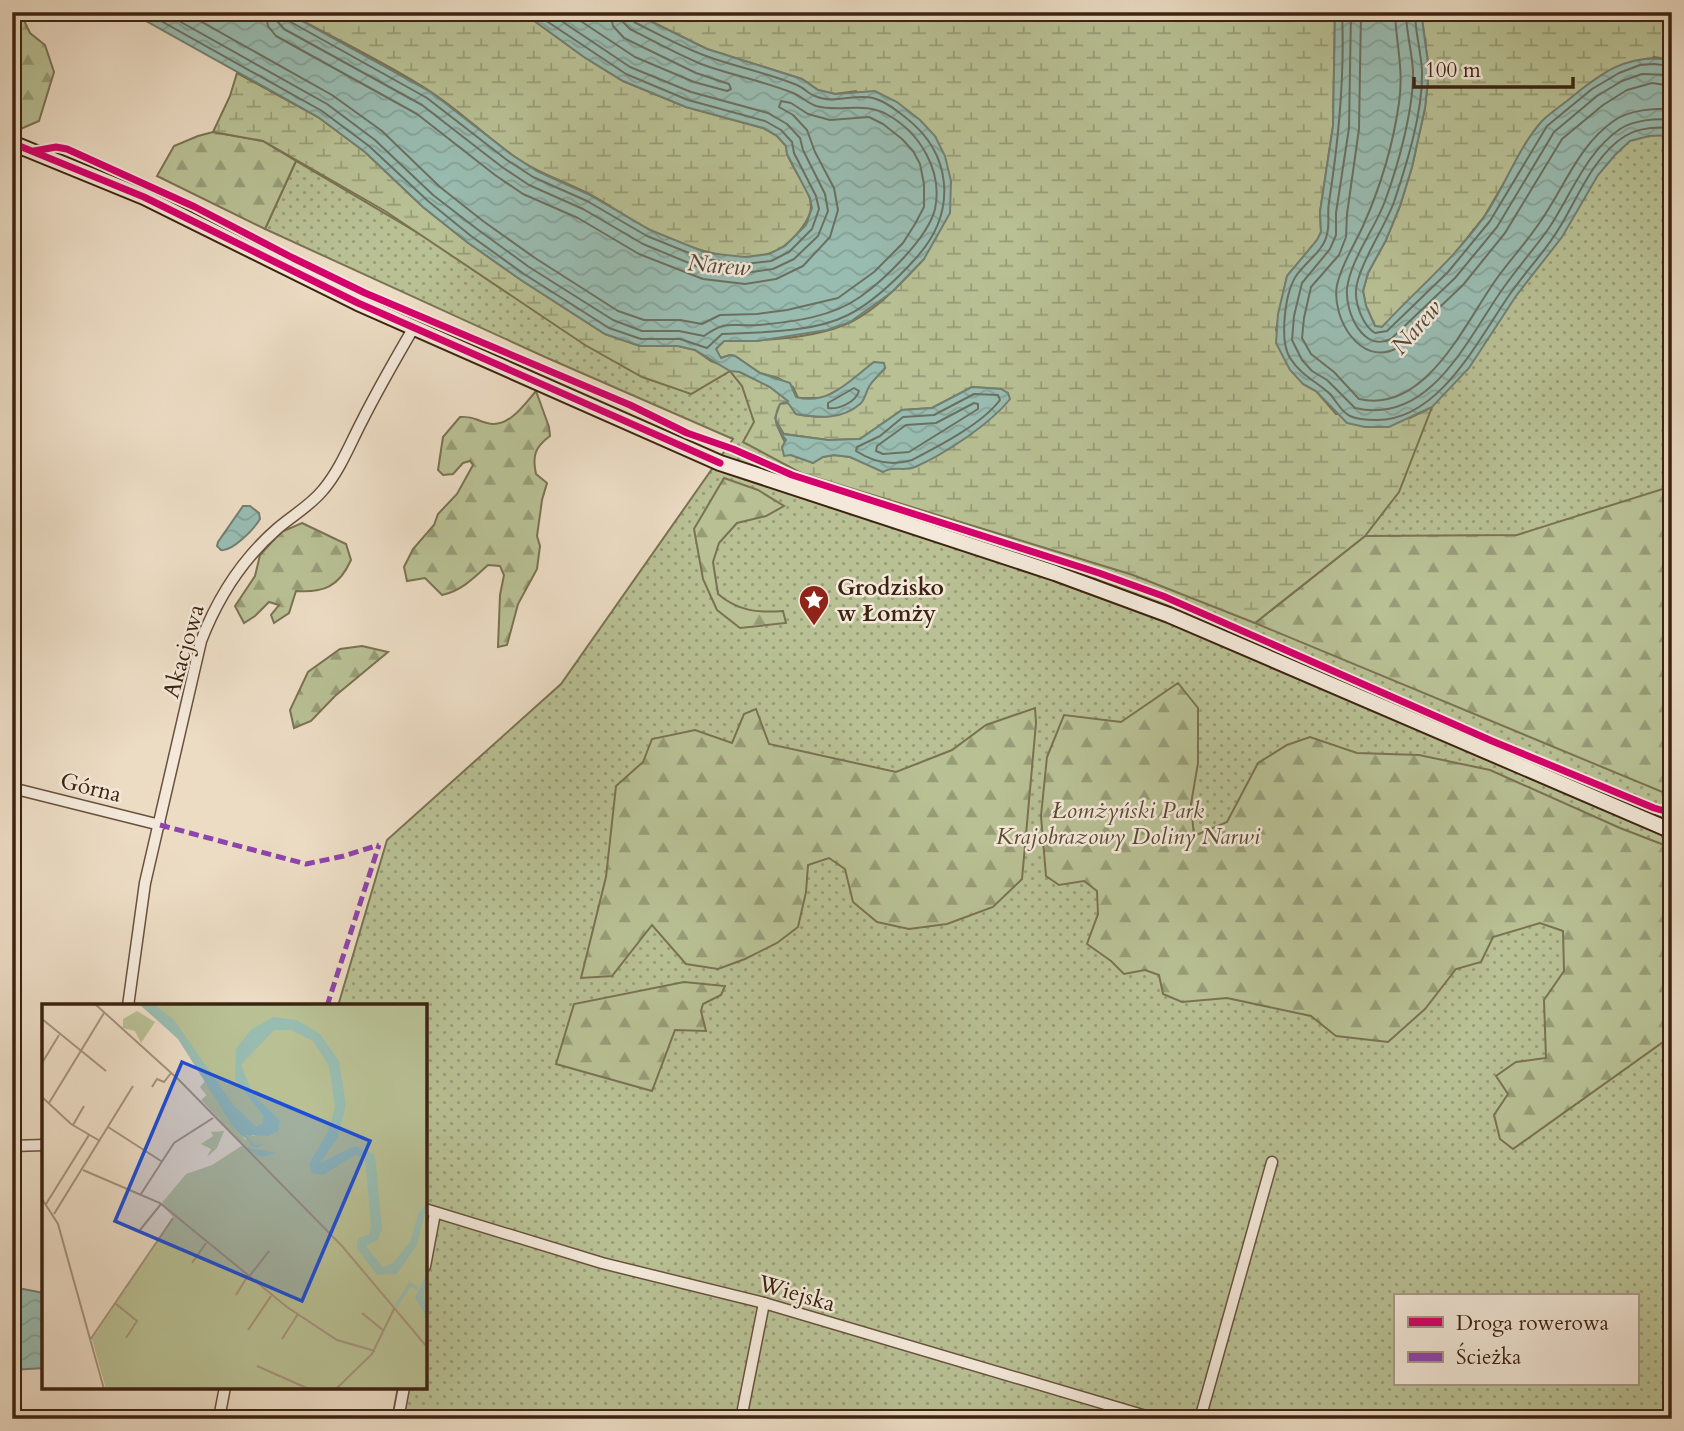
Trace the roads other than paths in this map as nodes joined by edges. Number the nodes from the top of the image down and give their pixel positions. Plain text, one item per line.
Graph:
1 (12, 144) edge
2 (414, 327) junction
3 (12, 788) edge
4 (160, 825) junction
5 (1672, 831) edge
6 (128, 1004) edge
7 (42, 1145) edge
8 (12, 1146) edge
9 (1272, 1162) dead end
10 (430, 1211) edge
11 (427, 1244) edge
12 (764, 1303) junction
13 (225, 1389) edge
14 (404, 1389) edge
15 (220, 1413) dead end
16 (398, 1419) edge
17 (740, 1419) edge
18 (1156, 1419) edge
19 (1200, 1419) edge

1 - 2 street
2 - 4 street, Akacjowa
2 - 5 street
3 - 4 street, Górna
4 - 6 street, Akacjowa
7 - 8 street
9 - 19 street
10 - 11 street
10 - 12 street, Wiejska
12 - 17 street
12 - 18 street, Wiejska
13 - 15 street
14 - 16 street

